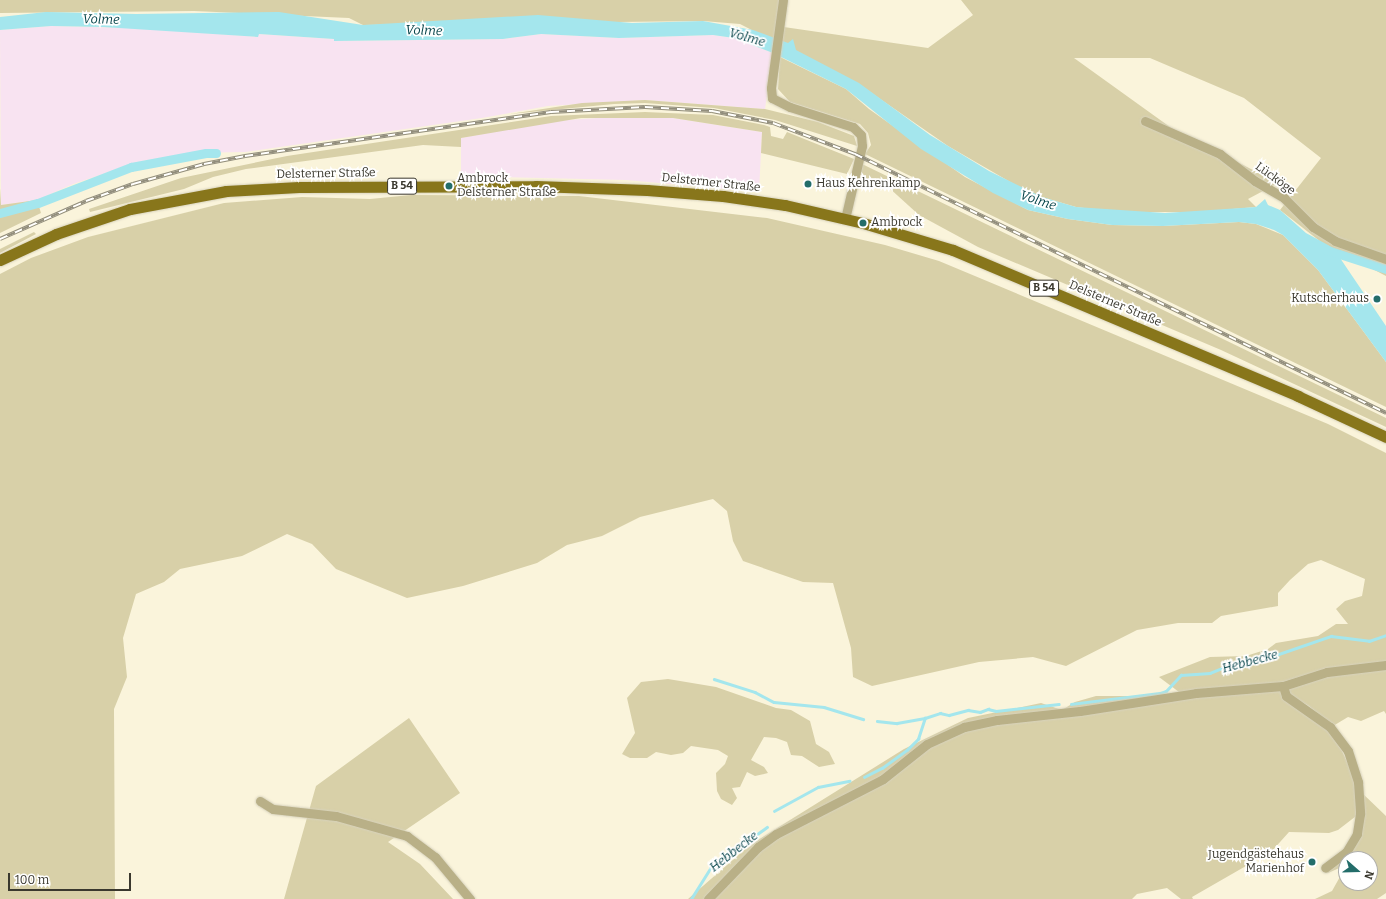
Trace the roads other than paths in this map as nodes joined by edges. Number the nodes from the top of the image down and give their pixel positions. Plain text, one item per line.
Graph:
1 (783, 0) edge
2 (1145, 121) dead end
3 (845, 219) junction
4 (1386, 259) edge
5 (0, 260) edge
6 (1386, 437) edge
7 (1386, 665) edge
8 (1283, 686) junction
9 (260, 801) dead end
10 (1325, 868) dead end
11 (470, 899) edge
12 (708, 899) edge

1 - 3 street
2 - 4 street, Lücköge
3 - 5 main road, Delsterner Straße / B 54
3 - 6 main road, Delsterner Straße / B 54
7 - 8 street
8 - 10 street
8 - 12 street
9 - 11 street

